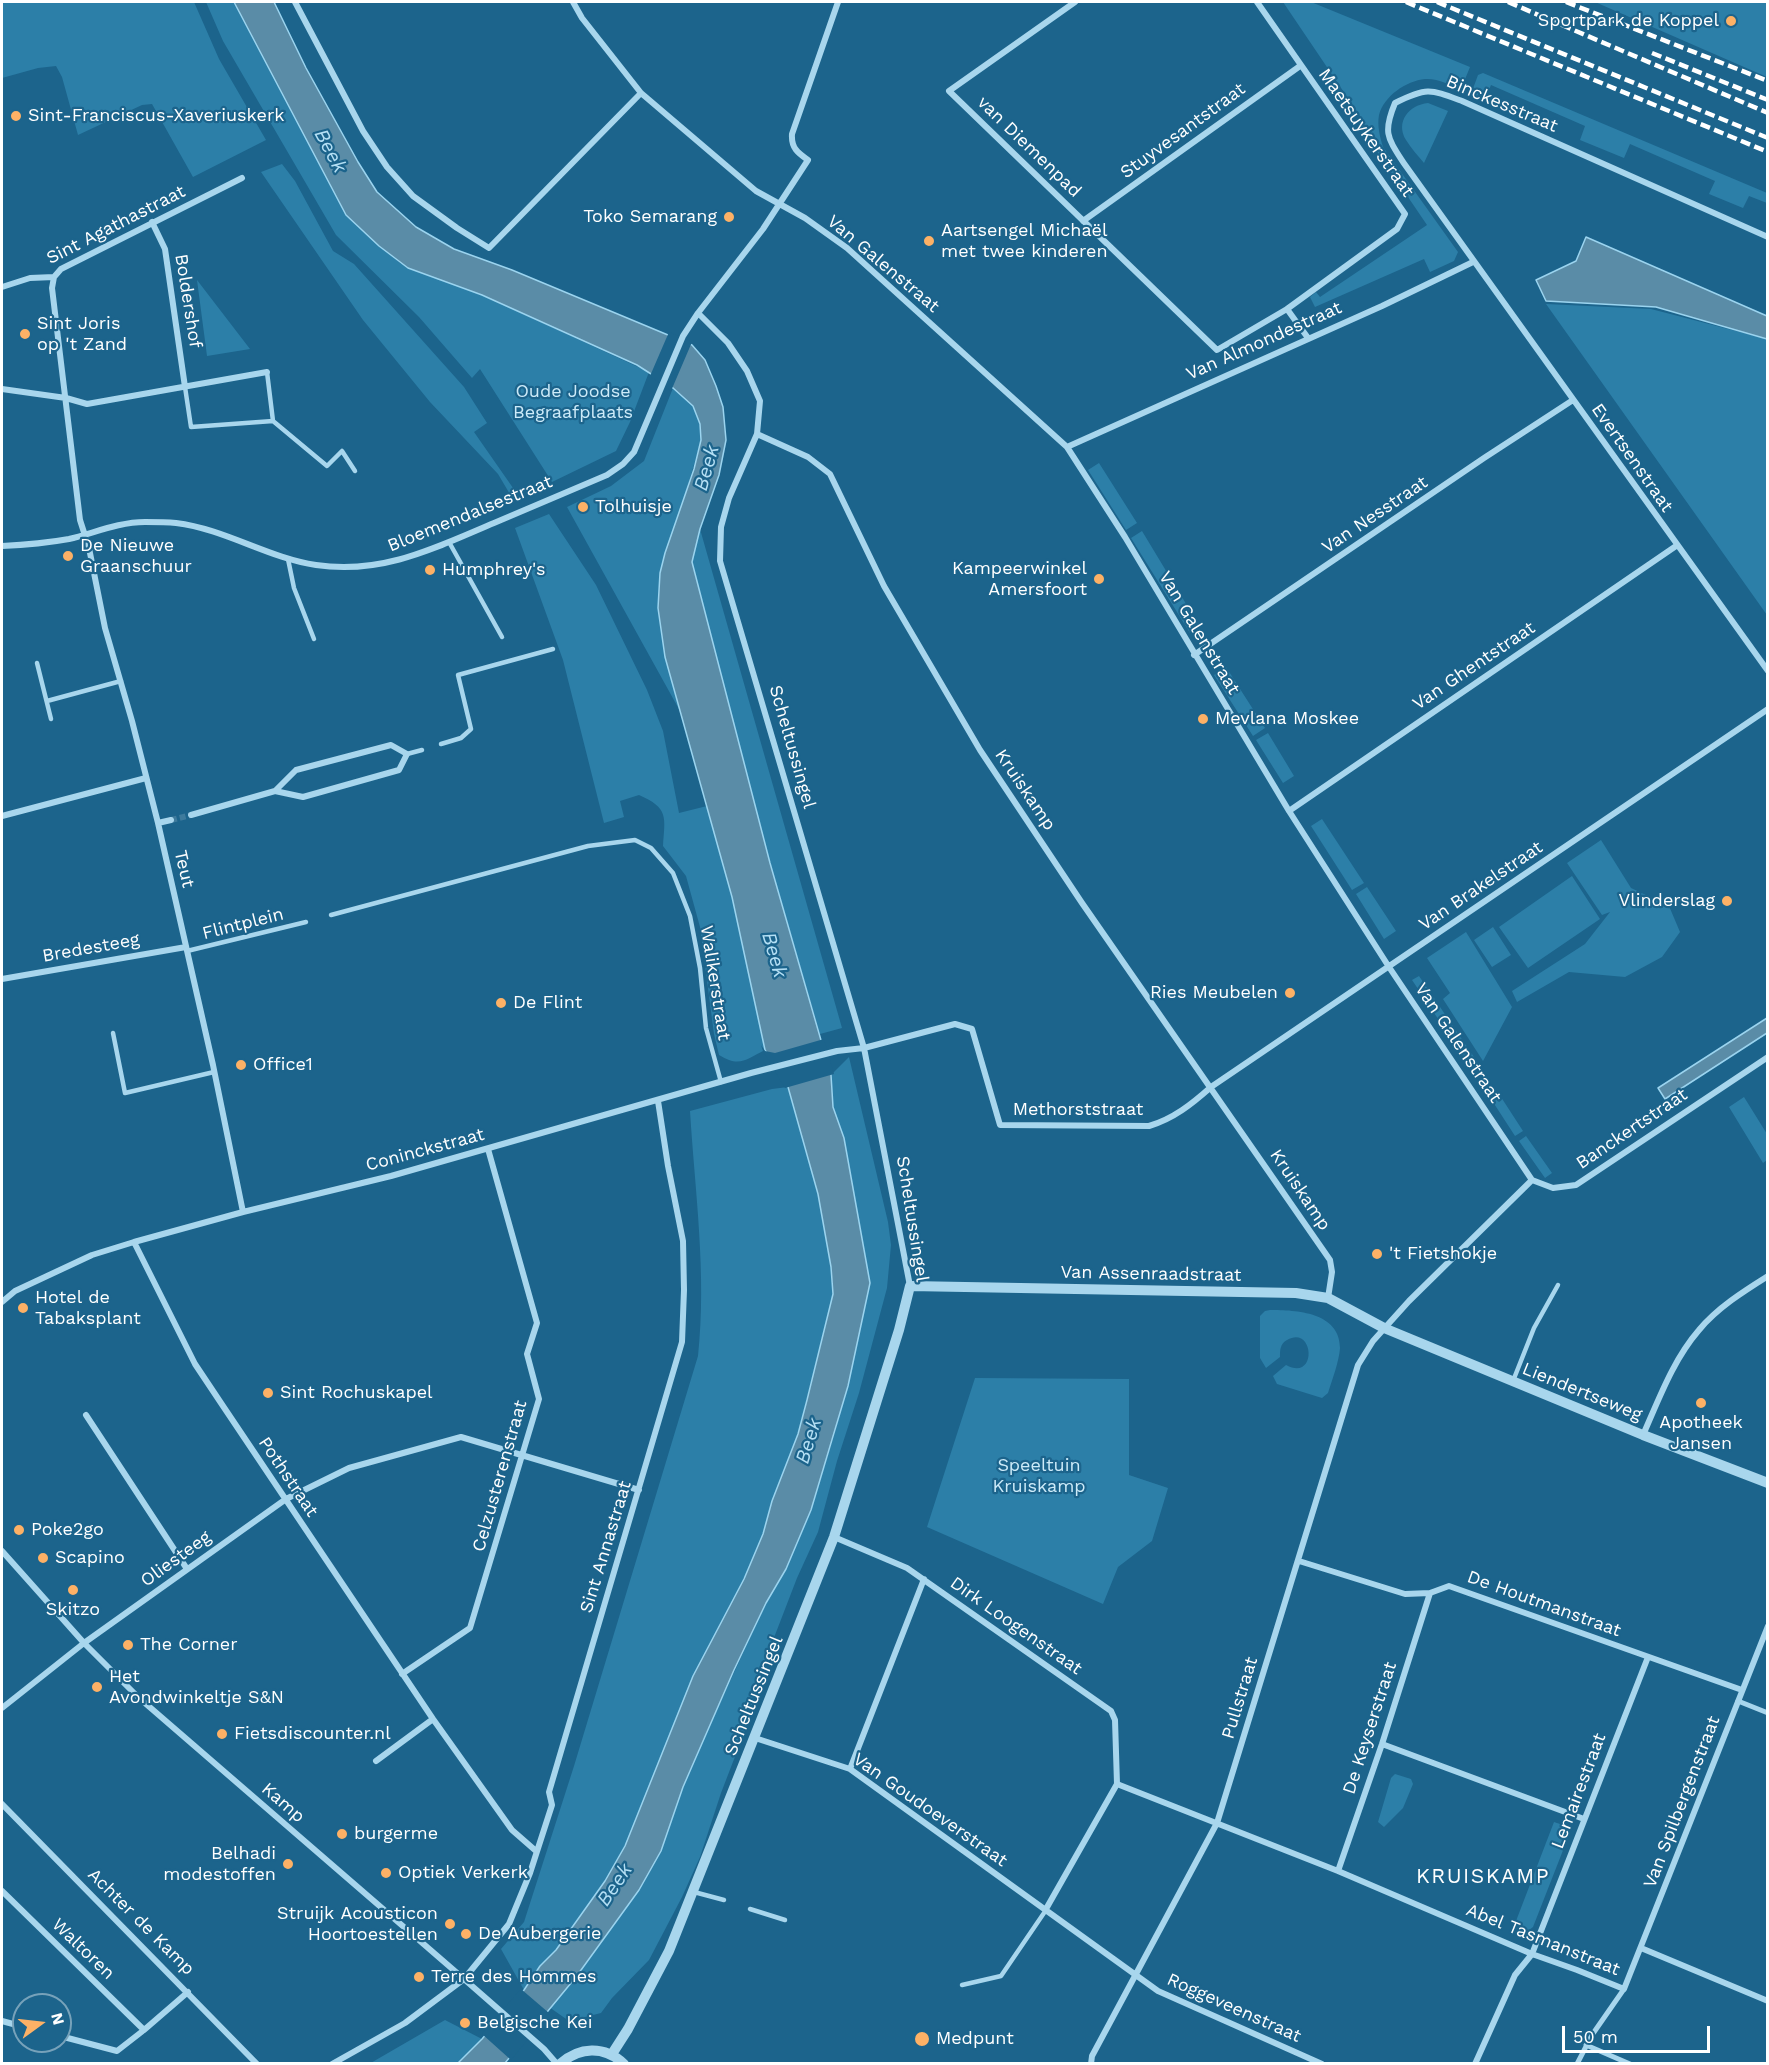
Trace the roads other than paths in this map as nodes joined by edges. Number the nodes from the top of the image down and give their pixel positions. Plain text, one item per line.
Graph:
1 (295, 2) edge
2 (573, 2) edge
3 (838, 2) edge
4 (1075, 2) edge
5 (1257, 2) edge
6 (1300, 66) junction
7 (641, 93) junction
8 (242, 178) dead end
9 (779, 204) junction
10 (1083, 221) junction
11 (152, 222) junction
12 (1767, 237) edge
13 (1473, 262) junction
14 (54, 277) junction
15 (2, 287) edge
16 (1287, 309) junction
17 (698, 313) junction
18 (1308, 338) junction
19 (1217, 350) joint
20 (267, 372) joint
21 (185, 387) junction
22 (2, 389) edge
23 (66, 398) junction
24 (1573, 400) junction
25 (273, 421) junction
26 (757, 434) junction
27 (1067, 447) junction
28 (355, 471) dead end
29 (85, 535) junction
30 (449, 542) junction
31 (2, 546) edge
32 (1676, 546) junction
33 (288, 559) junction
34 (502, 637) dead end
35 (314, 639) dead end
36 (552, 649) dead end
37 (1194, 655) junction
38 (37, 663) dead end
39 (1767, 671) edge
40 (121, 681) junction
41 (47, 701) junction
42 (1767, 709) edge
43 (51, 719) dead end
44 (441, 744) dead end
45 (422, 750) dead end
46 (406, 754) junction
47 (146, 778) junction
48 (275, 791) junction
49 (1289, 812) junction
50 (191, 815) tunnel mouth
51 (2, 816) edge
52 (171, 820) tunnel mouth
53 (158, 823) junction
54 (331, 915) dead end
55 (306, 922) dead end
56 (187, 949) junction
57 (1389, 967) junction
58 (2, 979) edge
59 (113, 1033) dead end
60 (864, 1048) junction
61 (1767, 1057) edge
62 (214, 1072) junction
63 (721, 1082) junction
64 (1211, 1087) junction
65 (658, 1101) junction
66 (488, 1149) junction
67 (1532, 1180) junction
68 (243, 1212) junction
69 (134, 1242) junction
70 (1767, 1276) edge
71 (1558, 1284) dead end
72 (910, 1287) junction
73 (1328, 1298) junction
74 (2, 1302) edge
75 (1384, 1328) junction
76 (1513, 1382) junction
77 (86, 1415) dead end
78 (1643, 1435) junction
79 (524, 1454) junction
80 (1767, 1483) edge
81 (639, 1490) junction
82 (286, 1499) junction
83 (834, 1537) junction
84 (2, 1551) edge
85 (1299, 1561) junction
86 (187, 1569) junction
87 (924, 1579) junction
88 (1430, 1593) junction
89 (1767, 1626) edge
90 (84, 1643) junction
91 (1648, 1657) junction
92 (402, 1674) junction
93 (1742, 1689) junction
94 (1738, 1701) junction
95 (2, 1708) edge
96 (1767, 1713) edge
97 (433, 1719) junction
98 (755, 1738) junction
99 (1382, 1744) junction
100 (376, 1761) dead end
101 (850, 1769) junction
102 (1117, 1784) junction
103 (2, 1804) edge
104 (1584, 1819) junction
105 (1217, 1824) junction
106 (536, 1851) junction
107 (1338, 1871) junction
108 (2, 1891) edge
109 (694, 1892) junction
110 (724, 1900) dead end
111 (750, 1909) dead end
112 (1046, 1910) junction
113 (785, 1920) dead end
114 (1641, 1947) junction
115 (1532, 1954) junction
116 (1136, 1975) junction
117 (464, 1979) junction
118 (962, 1985) dead end
119 (1624, 1989) junction
120 (188, 1992) junction
121 (1767, 2001) edge
122 (144, 2030) junction
123 (72, 2039) edge
124 (1586, 2044) junction
125 (612, 2054) junction
126 (257, 2064) edge
127 (332, 2064) edge
128 (558, 2064) edge
129 (624, 2064) edge
130 (1091, 2064) edge
131 (1322, 2064) edge
132 (1475, 2064) edge
133 (1577, 2064) edge
134 (1630, 2064) edge

1 - 7 street
2 - 7 street, Van Galenstraat
3 - 9 street, Bloemendalsestraat
4 - 10 street, van Diemenpad
5 - 6 street, Maetsuykerstraat
6 - 10 street, Stuyvesantstraat
6 - 16 street, Maetsuykerstraat
7 - 9 street, Van Galenstraat
8 - 11 street, Sint Agathastraat
9 - 17 street, Bloemendalsestraat
9 - 27 street, Van Galenstraat
10 - 19 street, van Diemenpad
11 - 14 street, Sint Agathastraat
11 - 21 street, Boldershof
12 - 13 street, Binckesstraat
13 - 18 street, Van Almondestraat
13 - 24 street, Evertsenstraat
14 - 15 street, Sint Agathastraat
14 - 23 street, Teut
16 - 18 street
16 - 19 street, Maetsuykerstraat
17 - 26 street
17 - 30 street, Bloemendalsestraat
18 - 27 street, Van Almondestraat
20 - 21 street
20 - 25 lane
21 - 23 street
21 - 25 lane, Boldershof
22 - 23 street
23 - 29 street, Teut
24 - 32 street, Evertsenstraat
24 - 37 street, Van Nesstraat
25 - 28 lane
26 - 60 street, Scheltussingel
26 - 64 street, Kruiskamp
27 - 37 street, Van Galenstraat
29 - 31 street, Bloemendalsestraat
29 - 33 street, Bloemendalsestraat
29 - 40 street, Teut
30 - 33 street, Bloemendalsestraat
30 - 34 lane
32 - 39 street, Evertsenstraat
32 - 49 street, Van Ghentstraat
33 - 35 lane
36 - 44 lane
37 - 49 street, Van Galenstraat
38 - 41 lane
40 - 41 lane
40 - 47 street, Teut
41 - 43 lane
42 - 57 street, Van Brakelstraat
45 - 46 lane
46 - 48 street
46 - 48 street
47 - 51 street
47 - 53 street, Teut
48 - 50 street
49 - 57 street, Van Galenstraat
52 - 53 street
53 - 56 street, Teut
54 - 63 lane, Walikerstraat
55 - 56 lane, Flintplein
56 - 58 street, Bredesteeg
56 - 62 street, Teut
57 - 64 street, Van Brakelstraat
57 - 67 street, Van Galenstraat
59 - 62 lane
60 - 63 street, Coninckstraat
60 - 64 street, Methorststraat
60 - 72 street, Scheltussingel
61 - 67 street, Banckertstraat
62 - 68 street, Teut
63 - 65 street, Coninckstraat
64 - 73 street, Kruiskamp
65 - 66 street, Coninckstraat
65 - 81 street, Sint Annastraat
66 - 68 street, Coninckstraat
66 - 79 street, Celzusterenstraat
67 - 75 street
68 - 69 street, Coninckstraat
69 - 74 street, Coninckstraat
69 - 82 street, Pothstraat
70 - 78 street
71 - 76 lane
72 - 73 street, Van Assenraadstraat
72 - 83 street, Scheltussingel
73 - 75 street, Van Assenraadstraat
75 - 76 street, Liendertseweg
75 - 85 street, Pullstraat
76 - 78 street, Liendertseweg
77 - 86 street
78 - 80 street, Liendertseweg
79 - 81 street, Oliesteeg
79 - 82 street, Oliesteeg
79 - 92 street, Celzusterenstraat
81 - 106 street, Sint Annastraat
82 - 86 street, Oliesteeg
82 - 92 street, Pothstraat
83 - 87 street, Dirk Loogenstraat
83 - 98 street, Scheltussingel
84 - 90 street, Kamp
85 - 88 street, De Houtmanstraat
85 - 105 street, Pullstraat
86 - 90 street, Oliesteeg
87 - 101 street
87 - 102 street, Dirk Loogenstraat
88 - 91 street, De Houtmanstraat
88 - 99 street, De Keyserstraat
89 - 93 street, Van Spilbergenstraat
90 - 95 street, Oliesteeg
90 - 117 street, Kamp
91 - 93 street, De Houtmanstraat
91 - 104 street, Lemairestraat
92 - 97 street, Pothstraat
93 - 94 street, Van Spilbergenstraat
94 - 96 street
94 - 114 street, Van Spilbergenstraat
97 - 100 street
97 - 106 street, Pothstraat
98 - 101 street, Van Goudoeverstraat
98 - 109 street, Scheltussingel
99 - 104 street
99 - 107 street, De Keyserstraat
101 - 112 street, Van Goudoeverstraat
102 - 105 street
102 - 112 street
103 - 120 street, Achter de Kamp
104 - 115 street, Lemairestraat
105 - 107 street, Abel Tasmanstraat
105 - 116 street, Pullstraat
106 - 117 street, Sint Annastraat
107 - 115 street, Abel Tasmanstraat
108 - 122 street, Waltoren
109 - 110 lane
109 - 125 street, Scheltussingel
111 - 113 lane
112 - 116 street, Van Goudoeverstraat
112 - 118 lane
114 - 119 street, Van Spilbergenstraat
114 - 121 street
115 - 119 street, Abel Tasmanstraat
115 - 132 street, Lemairestraat
116 - 130 street, Pullstraat
116 - 131 street, Roggeveenstraat
117 - 127 street
117 - 128 street, Kamp
119 - 124 street
120 - 122 street
120 - 126 street, Achter de Kamp
122 - 123 street
124 - 133 street
124 - 134 street
125 - 128 street
125 - 129 street

